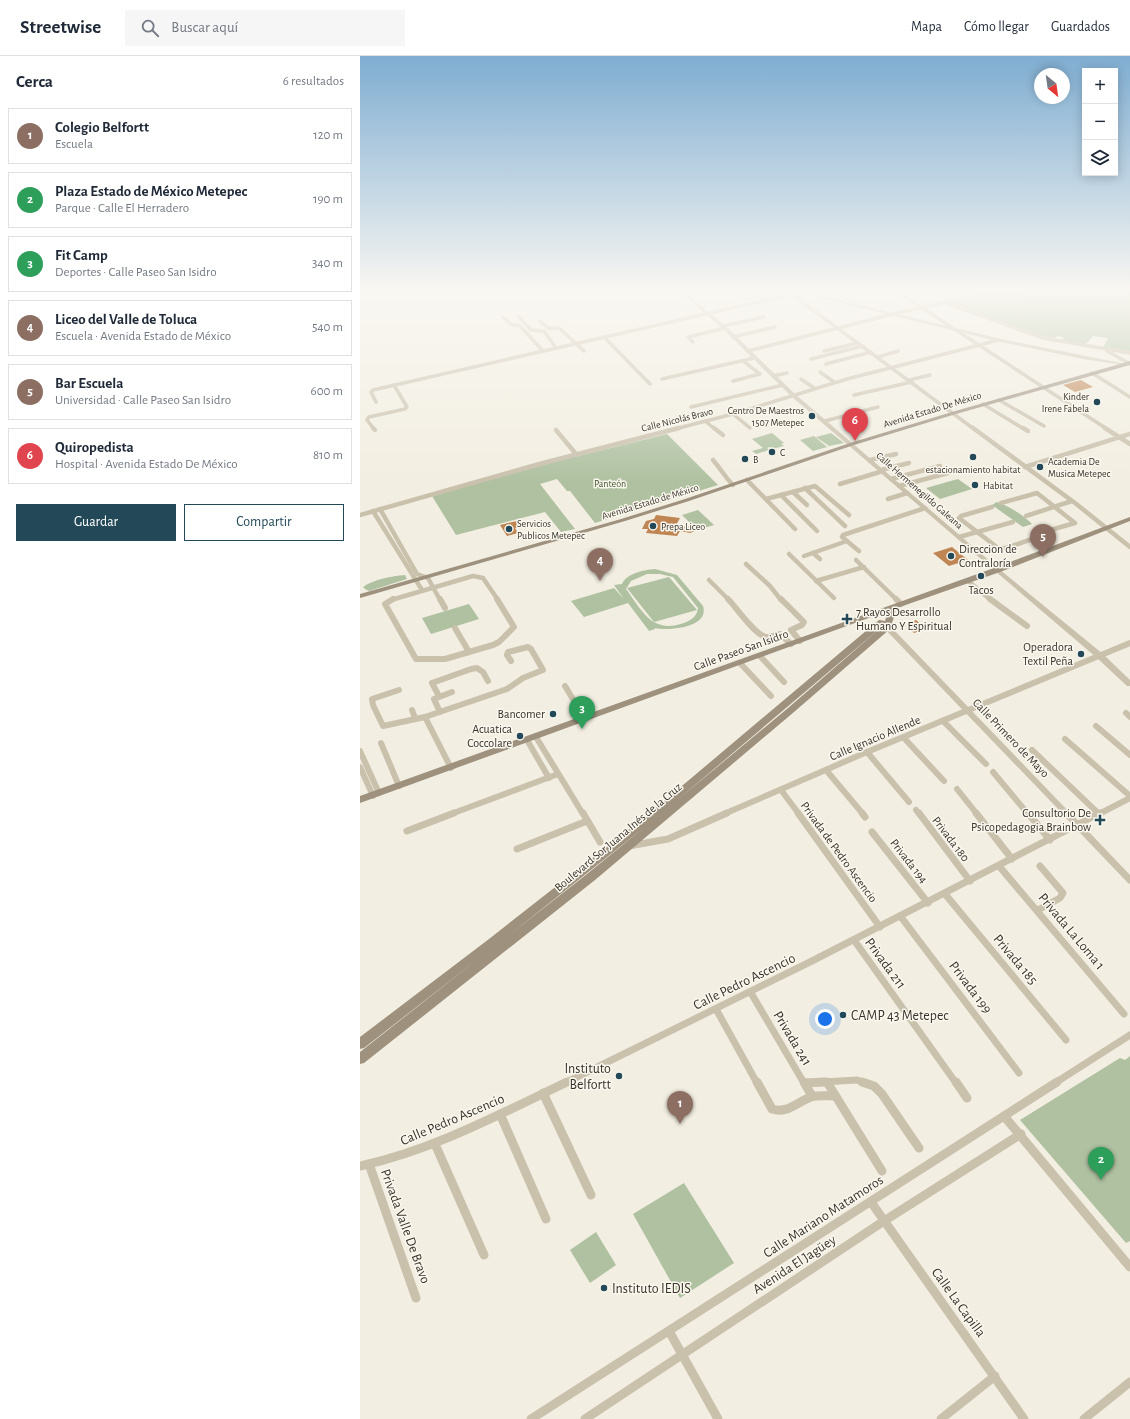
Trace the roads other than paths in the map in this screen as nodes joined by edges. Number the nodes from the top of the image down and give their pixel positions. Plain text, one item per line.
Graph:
1 (523, 356) edge
2 (622, 356) edge
3 (752, 356) edge
4 (825, 356) edge
5 (857, 356) edge
6 (883, 356) edge
7 (937, 356) edge
8 (994, 356) edge
9 (1073, 356) edge
10 (1115, 356) edge
11 (878, 357) joint
12 (754, 358) junction
13 (811, 359) dead end
14 (743, 361) junction
15 (826, 364) dead end
16 (1128, 364) edge
17 (892, 367) junction
18 (820, 372) dead end
19 (787, 373) dead end
20 (1092, 373) junction
21 (930, 375) dead end
22 (773, 376) junction
23 (662, 378) dead end
24 (801, 379) dead end
25 (733, 381) dead end
26 (911, 381) junction
27 (834, 382) junction
28 (650, 384) dead end
29 (394, 385) junction
30 (783, 385) junction
31 (1042, 387) junction
32 (814, 388) junction
33 (794, 395) junction
34 (854, 395) dead end
35 (1130, 397) edge
36 (999, 400) junction
37 (376, 402) dead end
38 (983, 404) junction
39 (692, 407) dead end
40 (878, 407) dead end
41 (954, 413) junction
42 (733, 414) junction
43 (705, 421) junction
44 (825, 421) junction
45 (1044, 426) dead end
46 (750, 428) dead end
47 (375, 430) dead end
48 (556, 430) dead end
49 (1028, 431) dead end
50 (1130, 434) edge
51 (723, 435) dead end
52 (1120, 438) junction
53 (852, 444) junction
54 (1130, 444) edge
55 (576, 454) junction
56 (896, 454) dead end
57 (713, 460) dead end
58 (870, 460) junction
59 (909, 463) dead end
60 (940, 466) dead end
61 (1025, 467) junction
62 (882, 471) junction
63 (948, 473) dead end
64 (891, 479) junction
65 (747, 480) junction
66 (840, 484) dead end
67 (733, 485) junction
68 (900, 486) junction
69 (804, 488) junction
70 (793, 492) junction
71 (907, 493) junction
72 (781, 495) junction
73 (766, 499) junction
74 (888, 499) dead end
75 (1074, 502) junction
76 (1001, 503) dead end
77 (807, 505) dead end
78 (992, 507) dead end
79 (925, 508) junction
80 (1055, 508) junction
81 (380, 509) junction
82 (373, 511) junction
83 (360, 515) edge
84 (849, 515) dead end
85 (1026, 516) dead end
86 (1130, 519) edge
87 (1013, 522) dead end
88 (845, 526) dead end
89 (795, 528) dead end
90 (1105, 528) junction
91 (818, 531) dead end
92 (978, 533) junction
93 (1040, 533) dead end
94 (961, 538) junction
95 (1035, 538) dead end
96 (848, 541) junction
97 (1130, 547) edge
98 (859, 551) dead end
99 (813, 553) junction
100 (789, 554) dead end
101 (804, 556) dead end
102 (820, 559) dead end
103 (856, 560) dead end
104 (746, 564) dead end
105 (864, 567) junction
106 (997, 570) junction
107 (428, 578) junction
108 (708, 580) dead end
109 (968, 580) junction
110 (816, 581) junction
111 (415, 582) junction
112 (433, 587) junction
113 (422, 590) junction
114 (360, 596) edge
115 (834, 598) dead end
116 (897, 605) junction
117 (445, 608) dead end
118 (873, 614) junction
119 (885, 625) junction
120 (1027, 626) dead end
121 (455, 628) dead end
122 (800, 641) junction
123 (1130, 643) edge
124 (791, 644) junction
125 (469, 652) junction
126 (760, 656) junction
127 (1100, 656) junction
128 (511, 661) dead end
129 (740, 663) junction
130 (488, 680) dead end
131 (784, 682) dead end
132 (1130, 684) edge
133 (565, 686) dead end
134 (399, 690) dead end
135 (452, 692) dead end
136 (439, 696) junction
137 (771, 696) dead end
138 (412, 710) dead end
139 (969, 711) junction
140 (440, 712) junction
141 (425, 717) junction
142 (415, 718) junction
143 (585, 720) junction
144 (943, 721) junction
145 (1096, 726) dead end
146 (536, 737) junction
147 (904, 738) junction
148 (1066, 739) dead end
149 (527, 740) junction
150 (381, 743) dead end
151 (1032, 750) dead end
152 (360, 751) edge
153 (866, 752) junction
154 (1130, 755) edge
155 (986, 764) dead end
156 (360, 767) edge
157 (451, 768) junction
158 (826, 770) junction
159 (993, 772) dead end
160 (558, 774) junction
161 (549, 778) junction
162 (944, 781) dead end
163 (399, 786) junction
164 (957, 789) dead end
165 (781, 790) junction
166 (376, 794) junction
167 (1130, 797) edge
168 (360, 800) edge
169 (908, 802) dead end
170 (916, 810) dead end
171 (1098, 814) junction
172 (865, 817) dead end
173 (587, 821) junction
174 (1078, 825) junction
175 (407, 831) dead end
176 (872, 832) dead end
177 (1050, 840) junction
178 (600, 842) dead end
179 (627, 846) junction
180 (517, 849) dead end
181 (1012, 859) junction
182 (1000, 866) junction
183 (1040, 866) dead end
184 (1130, 880) edge
185 (970, 881) junction
186 (945, 894) junction
187 (928, 903) junction
188 (1038, 910) junction
189 (901, 917) junction
190 (880, 926) junction
191 (854, 940) junction
192 (751, 993) junction
193 (716, 1009) junction
194 (1124, 1014) dead end
195 (1130, 1035) edge
196 (1066, 1040) dead end
197 (360, 1044) edge
198 (360, 1059) edge
199 (1020, 1073) dead end
200 (826, 1082) junction
201 (805, 1083) junction
202 (543, 1093) junction
203 (812, 1096) junction
204 (834, 1096) junction
205 (968, 1098) dead end
206 (500, 1114) junction
207 (1004, 1116) junction
208 (1021, 1134) junction
209 (435, 1144) junction
210 (919, 1148) dead end
211 (365, 1165) edge
212 (882, 1171) dead end
213 (591, 1195) dead end
214 (870, 1202) junction
215 (546, 1219) dead end
216 (884, 1221) junction
217 (484, 1255) dead end
218 (1130, 1268) edge
219 (416, 1298) dead end
220 (669, 1331) junction
221 (683, 1354) junction
222 (995, 1376) junction
223 (1130, 1382) edge
224 (531, 1419) edge
225 (585, 1419) edge
226 (718, 1419) edge
227 (941, 1419) edge
228 (1024, 1419) edge
229 (1084, 1419) edge

1 - 29 street
2 - 28 street
3 - 12 street, Calle Hermenegildo Galeana
4 - 13 street
5 - 15 street
6 - 11 street
7 - 17 street, Calle Nicolás Bravo
8 - 31 street
9 - 16 street
10 - 16 street
11 - 17 street
12 - 14 street
12 - 22 street, Calle Hermenegildo Galeana
14 - 23 street
14 - 25 street
16 - 20 main road
17 - 26 street
17 - 27 street, Calle Nicolás Bravo
18 - 27 street
19 - 22 street
20 - 31 main road
20 - 35 street
21 - 26 street
22 - 30 street, Calle Hermenegildo Galeana
24 - 32 street
26 - 34 street
26 - 41 street
27 - 32 street, Calle Nicolás Bravo
29 - 37 street
29 - 47 street
30 - 33 street, Calle Hermenegildo Galeana
30 - 39 street
31 - 36 main road, Avenida Estado De México
31 - 52 street
32 - 33 street, Calle Nicolás Bravo
33 - 42 street, Calle Nicolás Bravo
33 - 44 street, Calle Hermenegildo Galeana
36 - 38 main road, Avenida Estado De México
36 - 45 street
38 - 41 main road, Avenida Estado De México
38 - 49 street
40 - 44 street
41 - 53 main road, Avenida Estado De México
41 - 61 street
42 - 43 street, Calle Nicolás Bravo
42 - 46 street
43 - 51 street
43 - 55 street, Calle Nicolás Bravo
44 - 53 street, Calle Hermenegildo Galeana
48 - 55 street
50 - 52 street
52 - 54 street
52 - 61 street
53 - 58 street, Calle Hermenegildo Galeana
53 - 65 main road, Avenida Estado de México
55 - 81 street, Calle Nicolás Bravo
56 - 58 street
57 - 67 street
58 - 62 street, Calle Hermenegildo Galeana
59 - 62 street
60 - 64 street
61 - 75 street
62 - 64 street, Calle Hermenegildo Galeana
62 - 66 street
63 - 68 street
64 - 68 street, Calle Hermenegildo Galeana
65 - 67 main road, Avenida Estado de México
65 - 73 street
67 - 107 main road, Avenida Estado de México
68 - 71 street, Calle Hermenegildo Galeana
69 - 70 street
69 - 84 street
69 - 88 street
70 - 72 street
70 - 77 street
71 - 74 street
71 - 79 street, Calle Hermenegildo Galeana
72 - 73 street
72 - 91 street
73 - 89 street
75 - 80 street
75 - 90 street
76 - 80 street
78 - 92 street
79 - 94 street, Calle Hermenegildo Galeana
79 - 96 street
80 - 85 street
80 - 93 street
81 - 82 street, Calle Nicolás Bravo
81 - 107 street
82 - 83 street, Calle Nicolás Bravo
82 - 111 street
86 - 90 main road, Calle Paseo San Isidro
87 - 92 street
90 - 97 street
90 - 106 main road, Calle Paseo San Isidro
92 - 94 street
92 - 95 street
94 - 106 street, Calle Hermenegildo Galeana
96 - 98 street
96 - 99 street
99 - 101 street
99 - 102 street
100 - 110 street
103 - 105 street
104 - 122 street
105 - 110 street
105 - 116 street
106 - 109 main road, Calle Paseo San Isidro
106 - 127 street, Calle Hermenegildo Galeana
107 - 111 main road, Avenida Estado de México
107 - 112 street
108 - 124 street
109 - 116 main road, Calle Paseo San Isidro
109 - 120 street
110 - 115 street
111 - 113 street
111 - 114 main road, Avenida Estado de México
112 - 113 street
112 - 117 street
112 - 125 street
113 - 125 street
116 - 118 main road, Calle Paseo San Isidro
116 - 119 main road
118 - 119 main road, Calle Primero de Mayo
118 - 122 main road, Calle Paseo San Isidro
119 - 139 street, Calle Primero de Mayo
119 - 179 main road, Boulevard Sor Juana Inés de la Cruz
119 - 197 main road, Boulevard Sor Juana Inés de la Cruz
121 - 125 street
122 - 124 main road, Calle Paseo San Isidro
123 - 127 street, Calle Ignacio Allende
124 - 126 main road, Calle Paseo San Isidro
126 - 129 main road, Calle Paseo San Isidro
126 - 131 street
127 - 132 street, Calle Hermenegildo Galeana
127 - 139 street, Calle Ignacio Allende
128 - 140 street
129 - 137 street
129 - 143 main road, Calle Paseo San Isidro
130 - 136 street
133 - 143 street
134 - 142 street
135 - 136 street
136 - 140 street
138 - 142 street
139 - 144 street, Calle Ignacio Allende
139 - 174 street, Calle Primero de Mayo
140 - 141 street
141 - 142 street
141 - 157 street
143 - 146 main road, Calle Paseo San Isidro
144 - 147 street, Calle Ignacio Allende
144 - 155 street
145 - 154 street
146 - 149 main road, Calle Paseo San Isidro
146 - 160 street
147 - 153 street, Calle Ignacio Allende
147 - 162 street
148 - 167 street
149 - 157 main road, Calle Paseo San Isidro
149 - 161 street
150 - 163 street
151 - 171 street
152 - 166 street
153 - 158 street, Calle Ignacio Allende
153 - 169 street
156 - 166 street
157 - 163 main road, Calle Paseo San Isidro
158 - 165 street, Calle Ignacio Allende
158 - 172 street
159 - 177 street
160 - 161 street
160 - 173 street
161 - 175 street
163 - 166 main road, Calle Paseo San Isidro
164 - 181 street
165 - 179 street, Calle Ignacio Allende
165 - 190 street, Privada de Pedro Ascencio
166 - 168 main road, Calle Paseo San Isidro
167 - 171 street, Calle Pedro Ascencio
170 - 185 street, Privada 180
171 - 174 street, Calle Pedro Ascencio
173 - 178 street
173 - 180 street
174 - 177 street, Calle Pedro Ascencio
174 - 184 street, Calle Primero de Mayo
176 - 187 street, Privada 194
177 - 181 street, Calle Pedro Ascencio
179 - 198 main road, Boulevard Sor Juana Inés de la Cruz
181 - 182 street, Calle Pedro Ascencio
182 - 185 street, Calle Pedro Ascencio
182 - 188 street, Privada La Loma 1
183 - 188 street
185 - 186 street, Calle Pedro Ascencio
186 - 187 street, Calle Pedro Ascencio
186 - 196 street, Privada 185
187 - 189 street, Calle Pedro Ascencio
188 - 194 street, Privada La Loma 1
189 - 190 street, Calle Pedro Ascencio
189 - 199 street, Privada 199
190 - 191 street, Calle Pedro Ascencio
191 - 192 street, Calle Pedro Ascencio
191 - 205 street, Privada 211
192 - 193 street, Calle Pedro Ascencio
192 - 201 street, Privada 241
193 - 202 street, Calle Pedro Ascencio
193 - 203 street
195 - 207 street, Calle Mariano Matamoros
200 - 201 street
200 - 204 street
200 - 210 street
201 - 203 street, Privada 241
202 - 206 street, Calle Pedro Ascencio
202 - 213 street
203 - 204 street
204 - 212 street
206 - 209 street, Calle Pedro Ascencio
206 - 215 street
207 - 208 street
207 - 214 street, Calle Mariano Matamoros
208 - 216 street, Avenida El Jagüey
208 - 218 street
209 - 211 street, Calle Pedro Ascencio
209 - 217 street
211 - 219 street, Privada Valle De Bravo
214 - 216 street, Calle La Capilla
214 - 220 street, Calle Mariano Matamoros
216 - 221 street, Avenida El Jagüey
216 - 222 street, Calle La Capilla
220 - 221 street
220 - 224 street, Calle Mariano Matamoros
221 - 225 street, Avenida El Jagüey
221 - 226 street
222 - 227 street
222 - 228 street, Calle La Capilla
223 - 229 street

